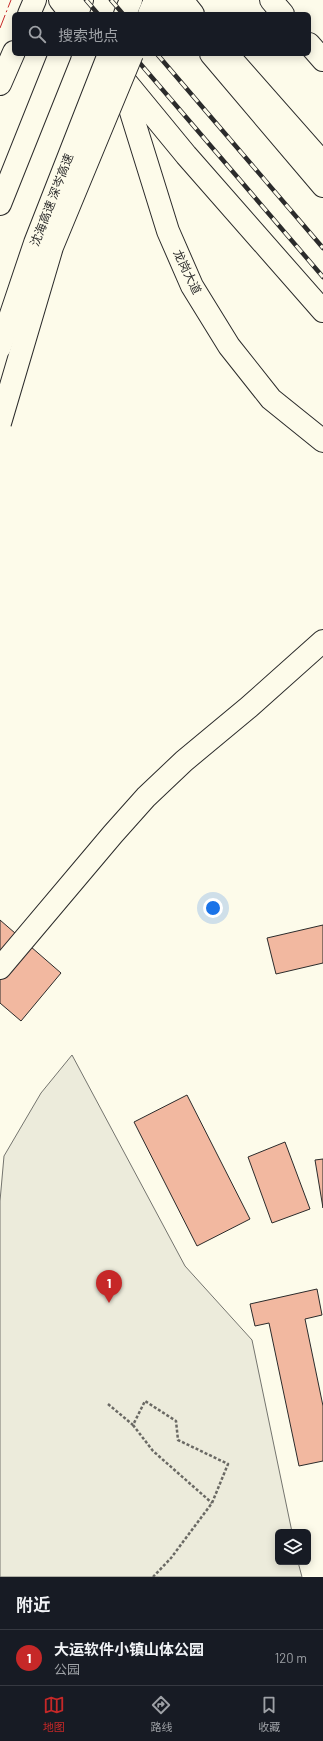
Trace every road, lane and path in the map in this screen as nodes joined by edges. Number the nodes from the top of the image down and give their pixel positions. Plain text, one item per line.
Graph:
1 (35, 0) edge
2 (60, 0) edge
3 (82, 0) edge
4 (131, 0) edge
5 (155, 0) edge
6 (165, 0) edge
7 (182, 0) edge
8 (271, 0) edge
9 (30, 12) edge
10 (69, 12) edge
11 (77, 12) edge
12 (126, 12) edge
13 (150, 12) edge
14 (175, 12) edge
15 (191, 12) edge
16 (281, 12) edge
17 (311, 46) edge
18 (12, 56) edge
19 (59, 56) edge
20 (131, 56) edge
21 (213, 56) edge
22 (229, 56) edge
23 (108, 58) edge
24 (323, 60) edge
25 (0, 84) edge
26 (323, 163) edge
27 (323, 186) edge
28 (0, 204) edge
29 (323, 311) edge
30 (0, 347) edge
31 (0, 422) edge
32 (323, 441) edge
33 (323, 641) edge
34 (0, 968) edge
35 (108, 1404) dead end
36 (134, 1425) junction
37 (212, 1503) junction
38 (153, 1577) edge

1 - 9 main road
2 - 10 main road
3 - 11 main road
4 - 12 main road
5 - 13 main road
6 - 14 main road
7 - 15 main road
8 - 16 main road
17 - 24 main road
18 - 25 main road
19 - 28 main road
20 - 31 main road, bridge
21 - 27 main road
22 - 26 main road
23 - 29 main road
23 - 30 main road, 沈海高速 深岑高速, bridge
23 - 32 main road, 龙岗大道
33 - 34 main road
35 - 36 path
36 - 37 path
36 - 37 path
37 - 38 path

